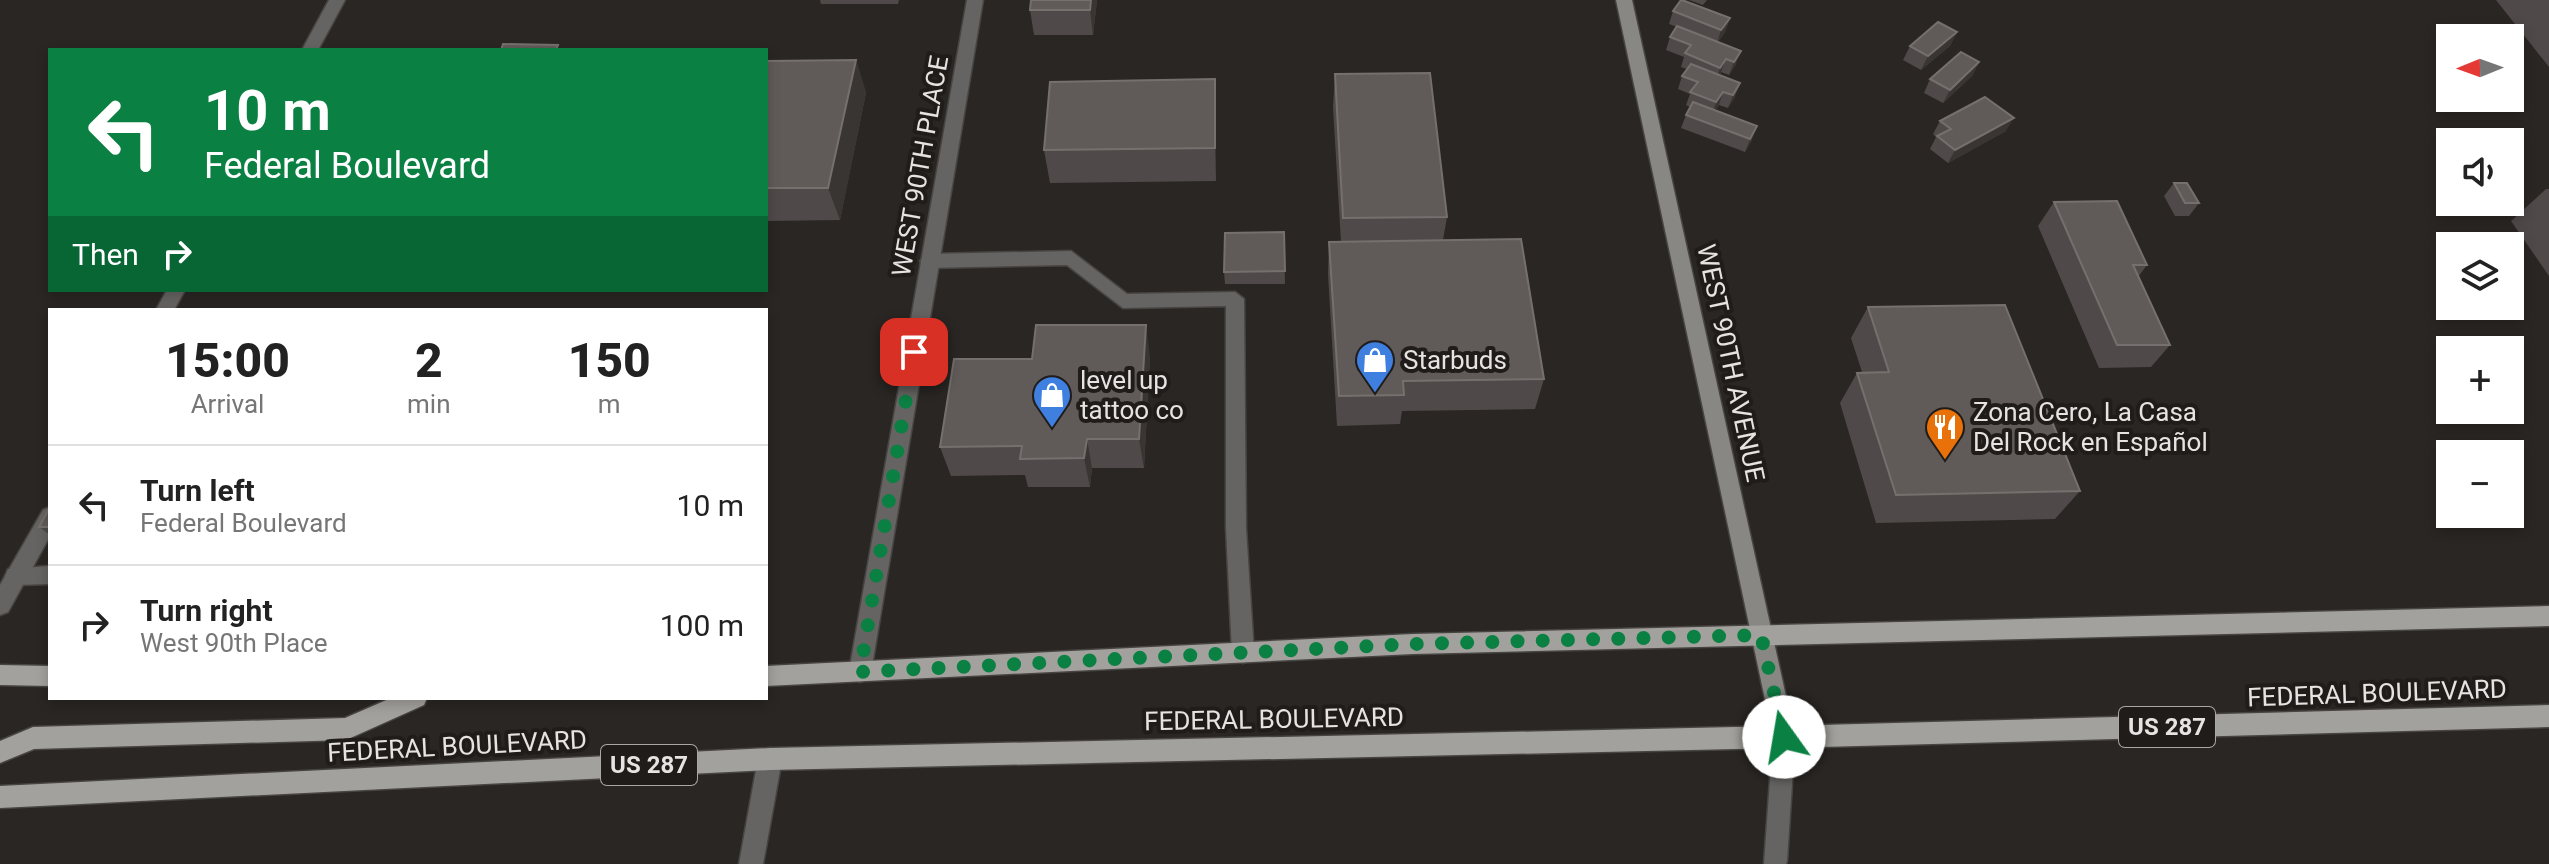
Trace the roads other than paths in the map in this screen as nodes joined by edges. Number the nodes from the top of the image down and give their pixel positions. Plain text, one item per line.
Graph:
1 (337, 0) edge
2 (975, 0) edge
3 (1624, 0) edge
4 (311, 48) edge
5 (929, 261) junction
6 (48, 520) edge
7 (48, 575) edge
8 (16, 576) junction
9 (0, 605) edge
10 (2549, 616) edge
11 (1761, 635) junction
12 (1243, 653) junction
13 (860, 672) junction
14 (0, 675) edge
15 (48, 676) edge
16 (768, 676) edge
17 (411, 700) edge
18 (2549, 716) edge
19 (1784, 737) junction
20 (0, 752) edge
21 (770, 759) junction
22 (0, 797) edge
23 (1775, 861) dead end
24 (751, 864) edge

1 - 4 street
2 - 5 street, WEST 90TH PLACE
3 - 11 street, WEST 90TH AVENUE
5 - 12 street
5 - 13 street, WEST 90TH PLACE
6 - 8 street
7 - 8 street
8 - 9 street
10 - 11 main road
11 - 12 main road
11 - 19 street, WEST 90TH AVENUE
12 - 13 main road
13 - 16 main road
14 - 15 main road
17 - 20 main road
18 - 19 main road, FEDERAL BOULEVARD / US 287
19 - 21 main road, FEDERAL BOULEVARD / US 287
19 - 23 street
21 - 22 main road, FEDERAL BOULEVARD / US 287
21 - 24 street

